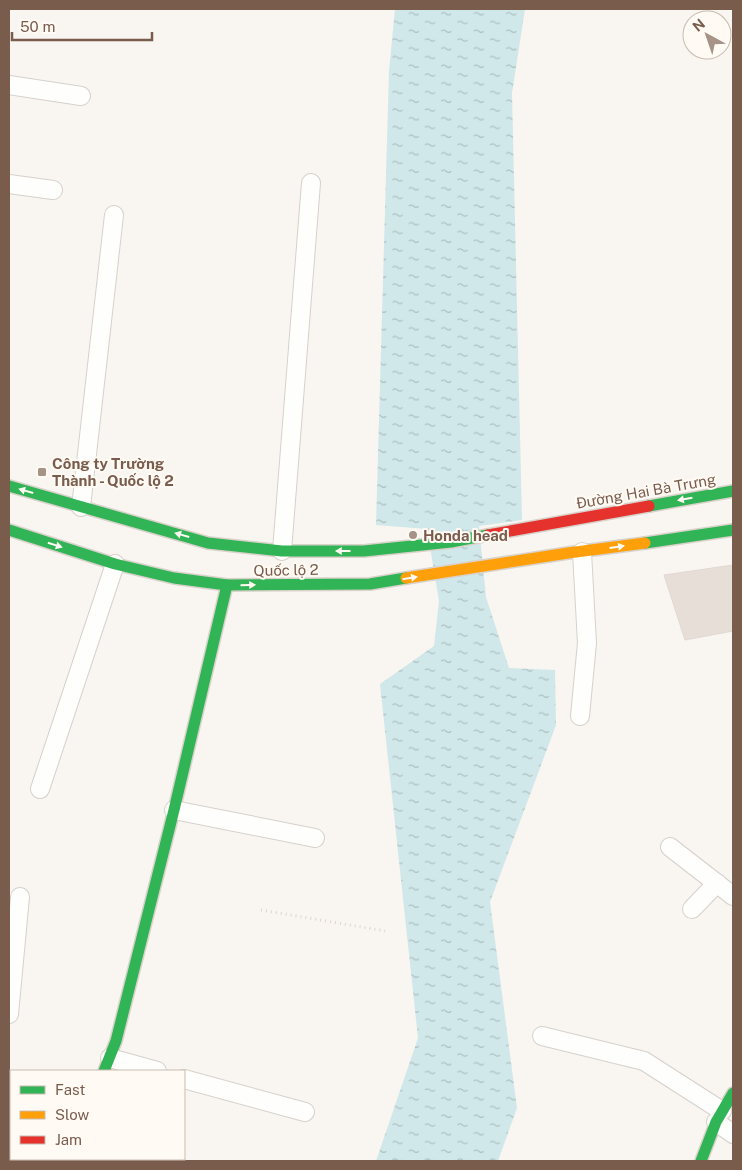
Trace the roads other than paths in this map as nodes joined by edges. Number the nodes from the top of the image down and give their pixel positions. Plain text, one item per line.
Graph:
1 (9, 85) edge
2 (81, 96) dead end
3 (311, 182) dead end
4 (9, 184) edge
5 (53, 190) dead end
6 (114, 215) dead end
7 (9, 486) edge
8 (733, 491) edge
9 (81, 507) junction
10 (565, 521) joint
11 (9, 530) edge
12 (733, 530) edge
13 (282, 551) junction
14 (575, 552) junction
15 (115, 564) junction
16 (227, 586) junction
17 (580, 716) dead end
18 (40, 789) dead end
19 (174, 810) junction
20 (314, 838) dead end
21 (670, 847) dead end
22 (717, 883) junction
23 (733, 896) edge
24 (20, 897) dead end
25 (692, 909) dead end
26 (9, 1014) edge
27 (542, 1036) dead end
28 (107, 1065) edge
29 (149, 1070) edge
30 (185, 1078) edge
31 (733, 1093) edge
32 (305, 1112) dead end
33 (719, 1116) junction
34 (733, 1134) edge
35 (701, 1161) edge

1 - 2 street
3 - 13 street
4 - 5 street
6 - 9 street
9 -> 7 main road, Quốc lộ 2
8 -> 10 main road, Đường Hai Bà Trưng
13 -> 9 main road, Quốc lộ 2
10 -> 13 main road, Quốc lộ 2
11 -> 15 main road, Quốc lộ 2
14 -> 12 main road
16 -> 14 main road, Quốc lộ 2
14 - 17 street
15 - 16 main road, Quốc lộ 2
15 - 18 street
16 - 19 main road
19 - 20 street
19 - 28 main road
21 - 22 street
22 - 23 street
22 - 25 street
24 - 26 street
27 - 33 street
28 - 29 street
30 - 32 street
31 - 33 main road
33 - 34 street
33 - 35 main road

